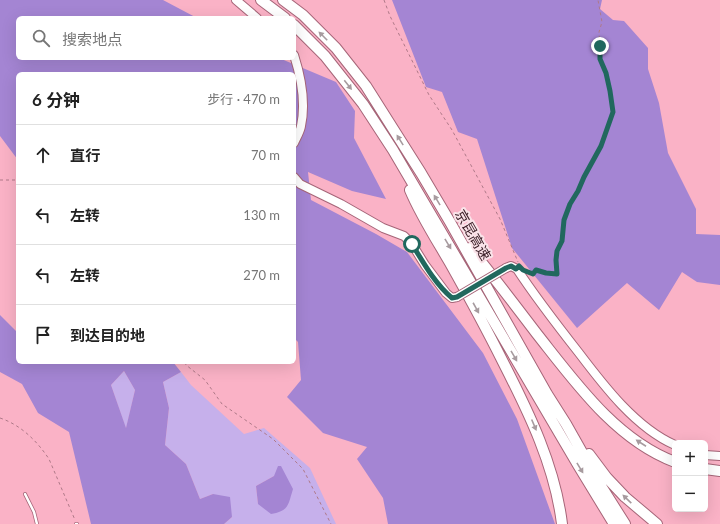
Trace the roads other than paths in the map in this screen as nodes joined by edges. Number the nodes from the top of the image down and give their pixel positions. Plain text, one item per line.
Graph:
1 (236, 0) edge
2 (261, 0) edge
3 (283, 0) edge
4 (256, 16) edge
5 (282, 16) edge
6 (296, 27) edge
7 (295, 60) edge
8 (296, 138) edge
9 (393, 150) junction
10 (296, 179) edge
11 (450, 222) junction
12 (566, 424) junction
13 (672, 444) edge
14 (708, 455) edge
15 (720, 456) edge
16 (672, 460) edge
17 (708, 469) edge
18 (720, 471) edge
19 (26, 494) dead end
20 (37, 524) edge
21 (563, 524) edge
22 (614, 524) edge
23 (625, 524) edge
24 (657, 524) edge

1 - 4 main road
2 - 5 highway
11 -> 3 highway, 京昆高速
6 -> 9 highway, 京昆高速
7 - 8 main road
9 -> 21 highway
9 -> 22 highway, 京昆高速
10 - 13 main road, bridge
11 - 12 highway, 京昆高速
16 -> 11 highway
12 - 23 highway, 京昆高速
24 -> 12 highway
14 - 15 main road
17 - 18 highway
19 - 20 lane

